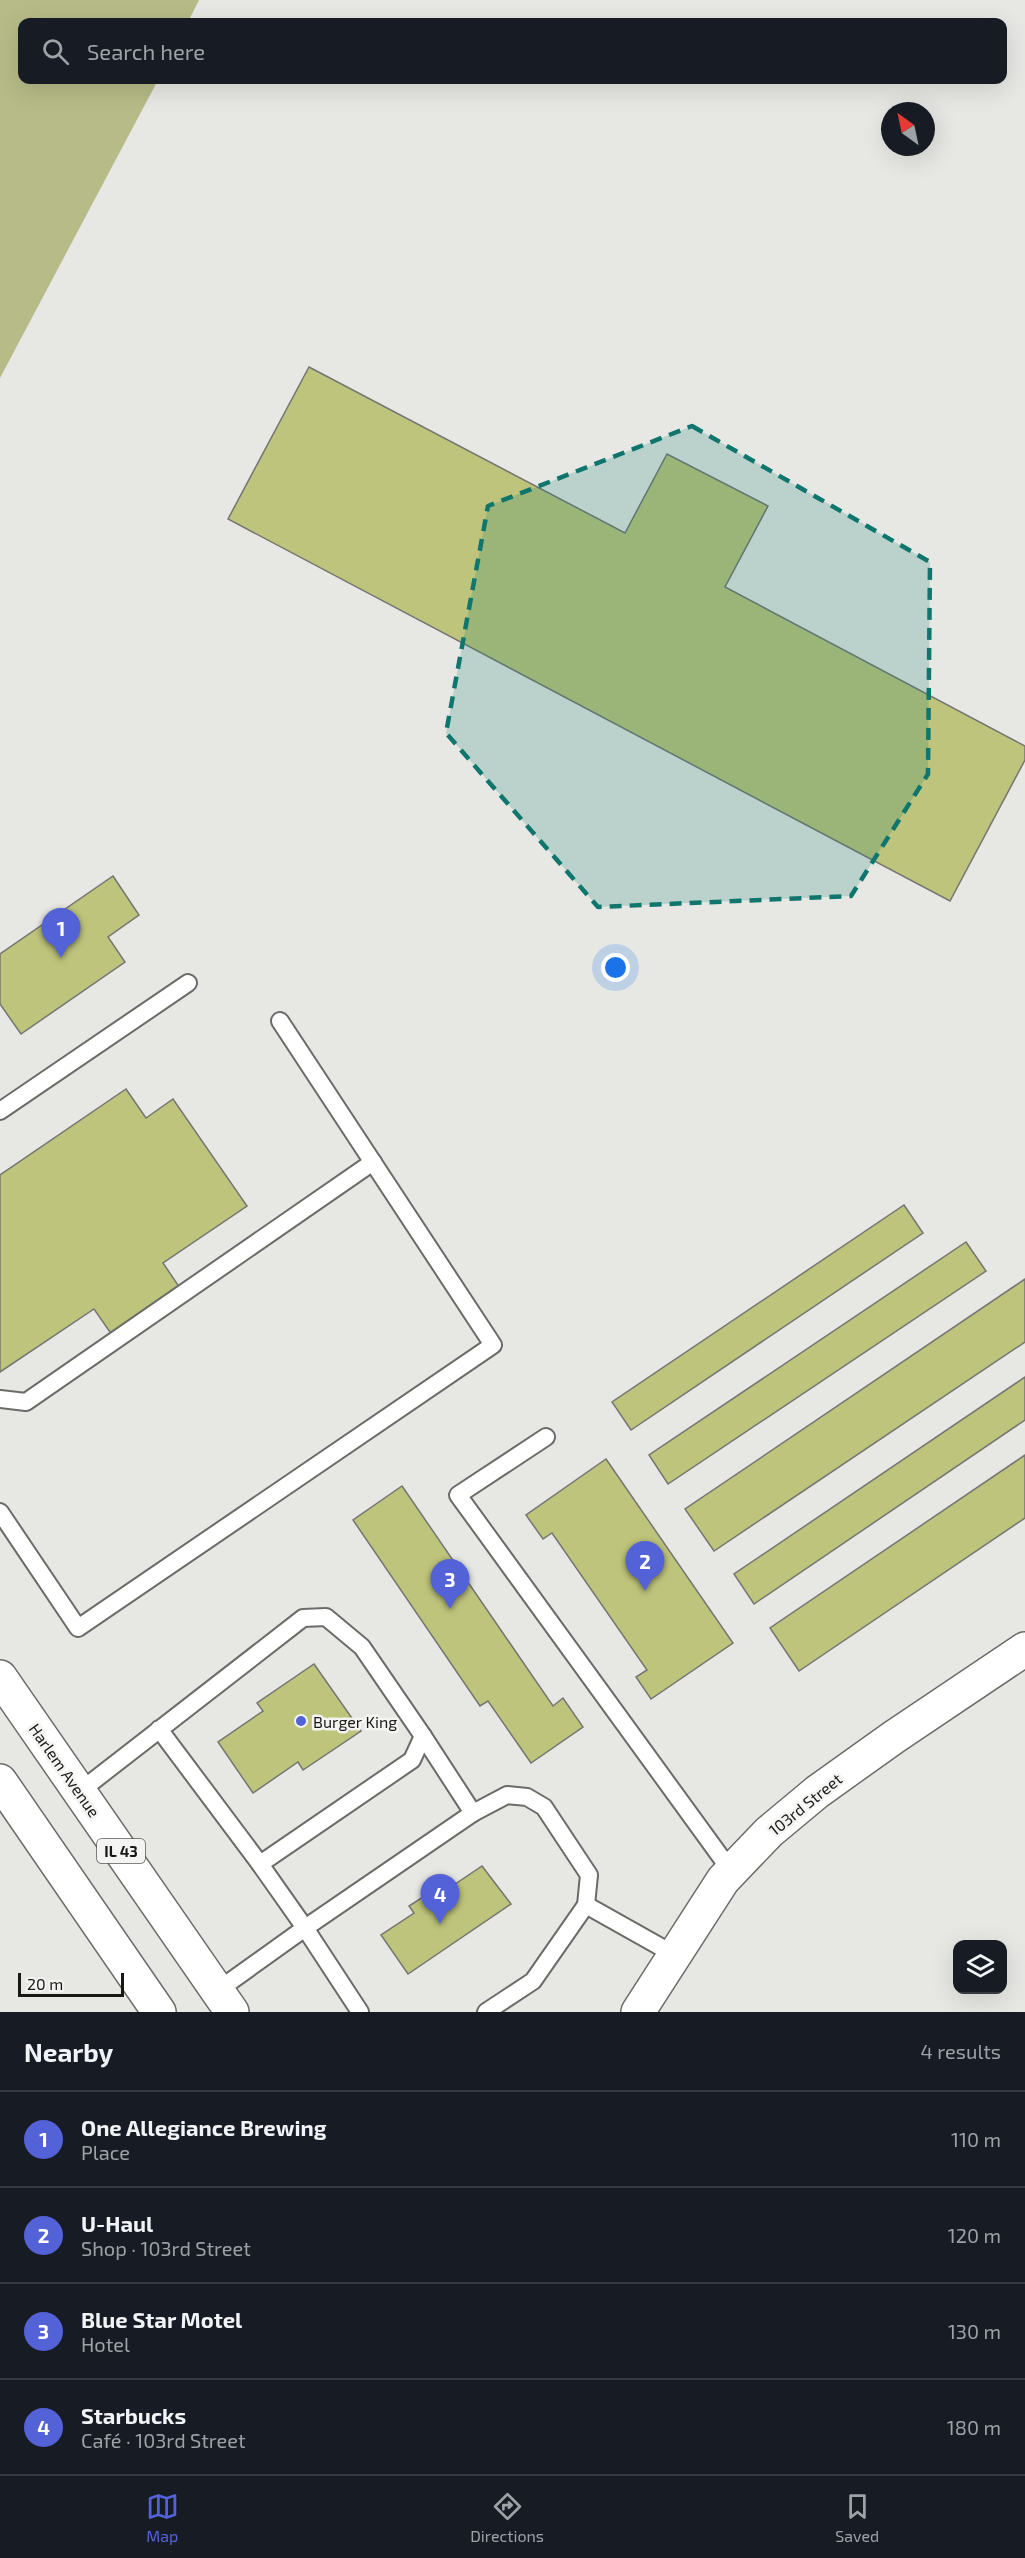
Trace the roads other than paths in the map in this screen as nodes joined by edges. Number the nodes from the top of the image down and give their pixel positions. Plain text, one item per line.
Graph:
1 (188, 983) dead end
2 (280, 1021) dead end
3 (0, 1111) edge
4 (373, 1162) junction
5 (0, 1399) edge
6 (546, 1437) dead end
7 (0, 1512) edge
8 (1025, 1649) edge
9 (0, 1677) edge
10 (159, 1730) junction
11 (423, 1736) junction
12 (0, 1781) edge
13 (79, 1792) junction
14 (473, 1813) junction
15 (260, 1864) junction
16 (731, 1871) junction
17 (586, 1905) junction
18 (305, 1928) junction
19 (675, 1955) junction
20 (225, 2002) edge
21 (159, 2012) edge
22 (360, 2012) edge
23 (486, 2012) edge
24 (638, 2012) edge

1 - 3 lane
2 - 4 lane
4 - 5 lane
4 - 7 lane
6 - 16 lane
8 - 16 main road, 103rd Street
9 - 13 main road, Harlem Avenue / IL 43
10 - 11 lane
10 - 13 lane
10 - 15 lane
11 - 14 lane
11 - 15 lane
12 - 21 main road
13 - 20 main road, Harlem Avenue / IL 43
14 - 17 lane
14 - 18 lane
15 - 18 lane
16 - 19 main road, 103rd Street
17 - 19 lane
17 - 23 lane
18 - 20 lane
18 - 22 lane
19 - 24 main road, 103rd Street

